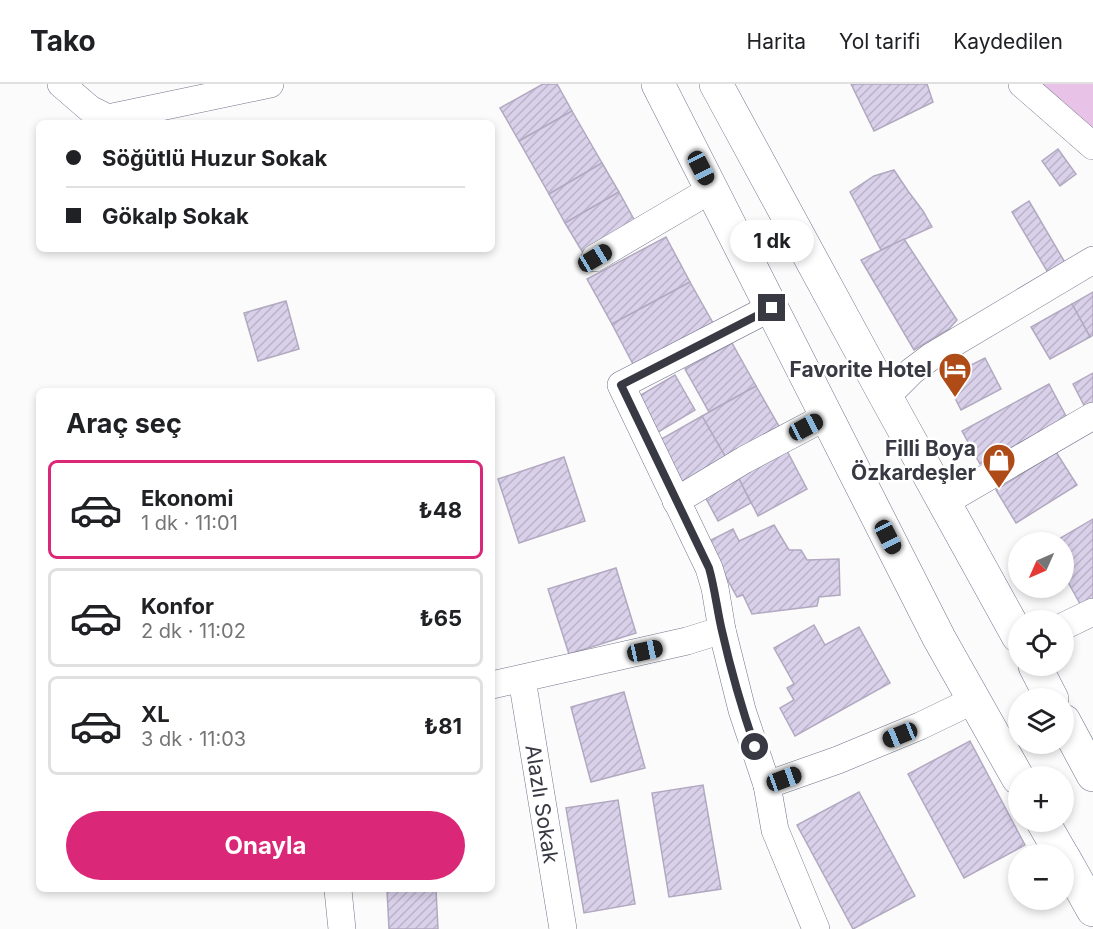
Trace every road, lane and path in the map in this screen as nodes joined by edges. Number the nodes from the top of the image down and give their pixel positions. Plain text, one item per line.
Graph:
1 (61, 84) edge
2 (270, 84) edge
3 (658, 84) edge
4 (716, 84) edge
5 (1022, 84) edge
6 (1093, 146) edge
7 (712, 189) junction
8 (595, 258) dead end
9 (1093, 260) edge
10 (772, 308) junction
11 (886, 397) junction
12 (827, 416) junction
13 (1093, 416) edge
14 (676, 501) junction
15 (945, 502) junction
16 (1093, 612) edge
17 (1008, 618) edge
18 (1074, 621) edge
19 (722, 630) junction
20 (522, 679) junction
21 (495, 685) edge
22 (974, 700) junction
23 (1074, 740) edge
24 (1011, 766) edge
25 (1093, 775) edge
26 (767, 785) junction
27 (1074, 876) edge
28 (338, 892) edge
29 (1093, 910) edge
30 (342, 929) edge
31 (563, 929) edge
32 (816, 929) edge

1 - 2 street
3 - 7 highway
4 - 11 highway
5 - 6 street
7 - 8 street
7 - 10 highway
9 - 11 street
10 - 12 highway
10 - 14 street
11 - 15 highway
12 - 14 street
12 - 22 highway
13 - 15 street
14 - 19 street
15 - 17 highway
16 - 18 street
19 - 20 street
19 - 26 street
20 - 21 street
20 - 31 street, Alazlı Sokak
22 - 24 highway
22 - 26 street
23 - 25 highway
26 - 32 street
27 - 29 highway
28 - 30 street

